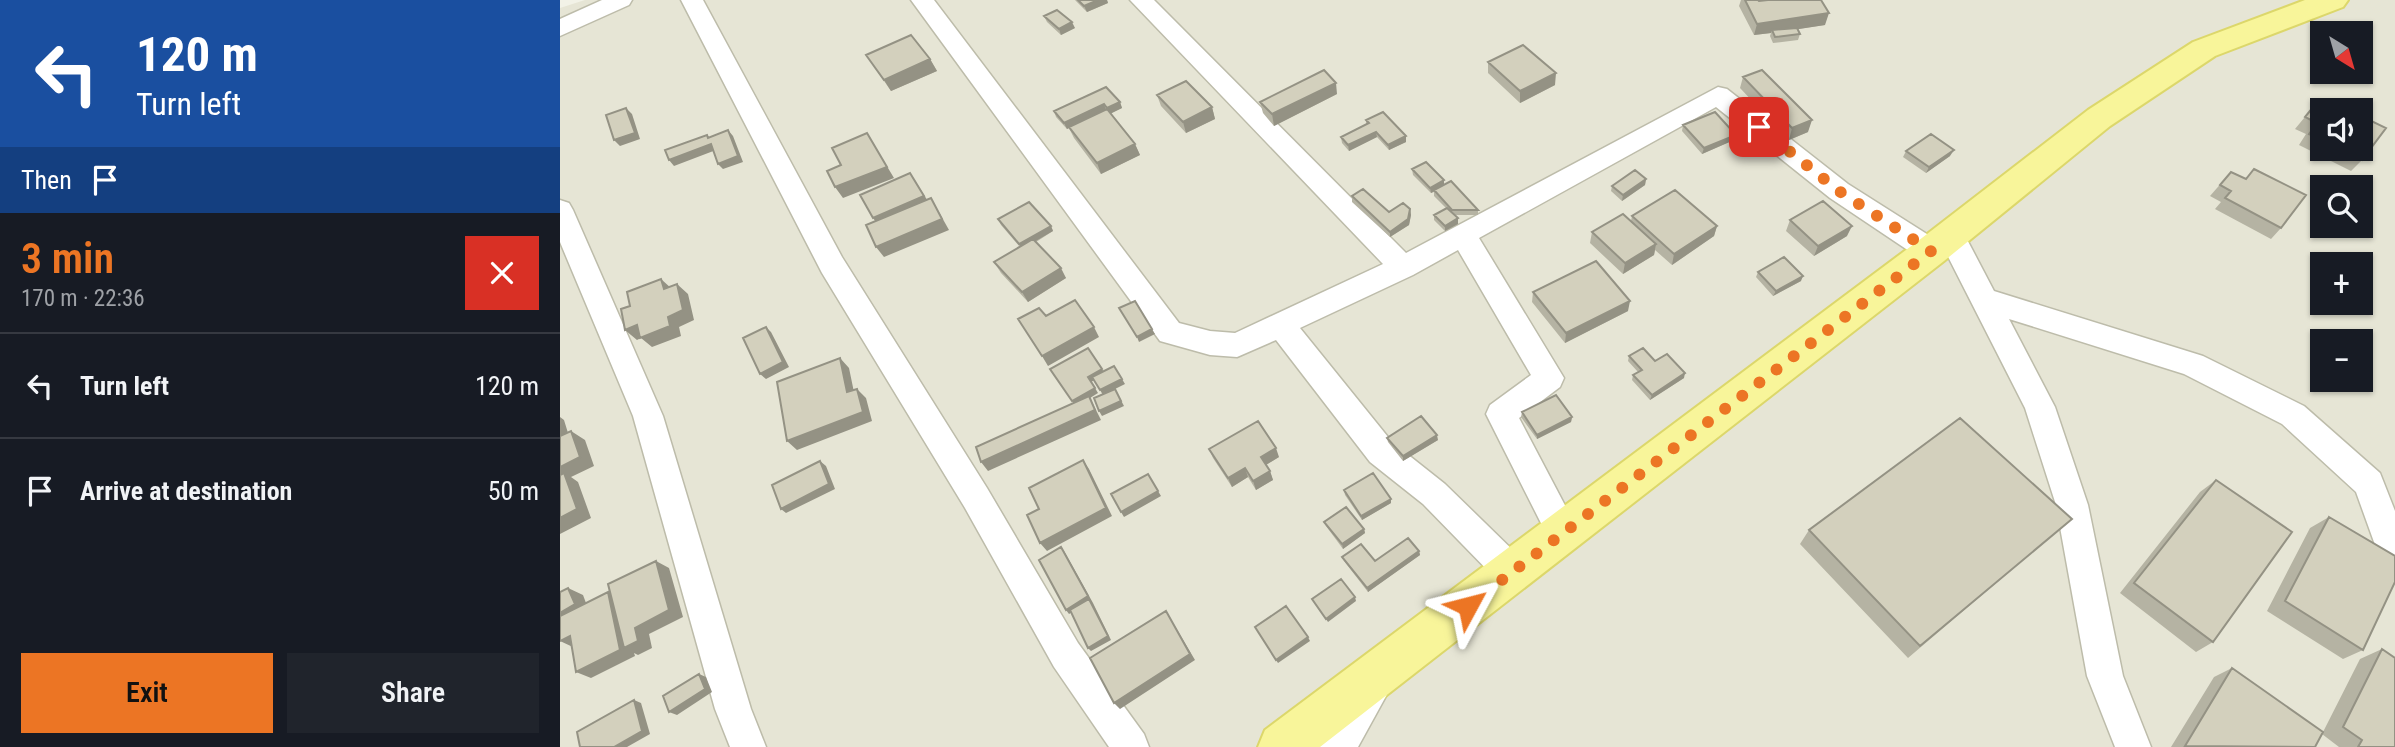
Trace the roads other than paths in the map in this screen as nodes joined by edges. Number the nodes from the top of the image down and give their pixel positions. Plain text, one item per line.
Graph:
1 (621, 0) edge
2 (692, 0) edge
3 (922, 0) edge
4 (1141, 0) edge
5 (2333, 0) edge
6 (560, 29) edge
7 (560, 210) edge
8 (1463, 234) junction
9 (1941, 243) junction
10 (1403, 267) junction
11 (1986, 300) junction
12 (1281, 325) junction
13 (1563, 531) junction
14 (2395, 556) edge
15 (1512, 572) junction
16 (1380, 675) junction
17 (748, 747) edge
18 (1131, 747) edge
19 (1282, 747) edge
20 (1337, 747) edge
21 (2133, 747) edge

1 - 6 street
2 - 18 street
3 - 12 street
4 - 10 street
5 - 9 main road
7 - 17 street
8 - 9 street
8 - 10 street
8 - 13 street
9 - 11 street
9 - 13 main road
10 - 12 street
11 - 14 street
11 - 21 street
12 - 15 street
13 - 15 main road
15 - 16 main road
16 - 19 main road
16 - 20 street

